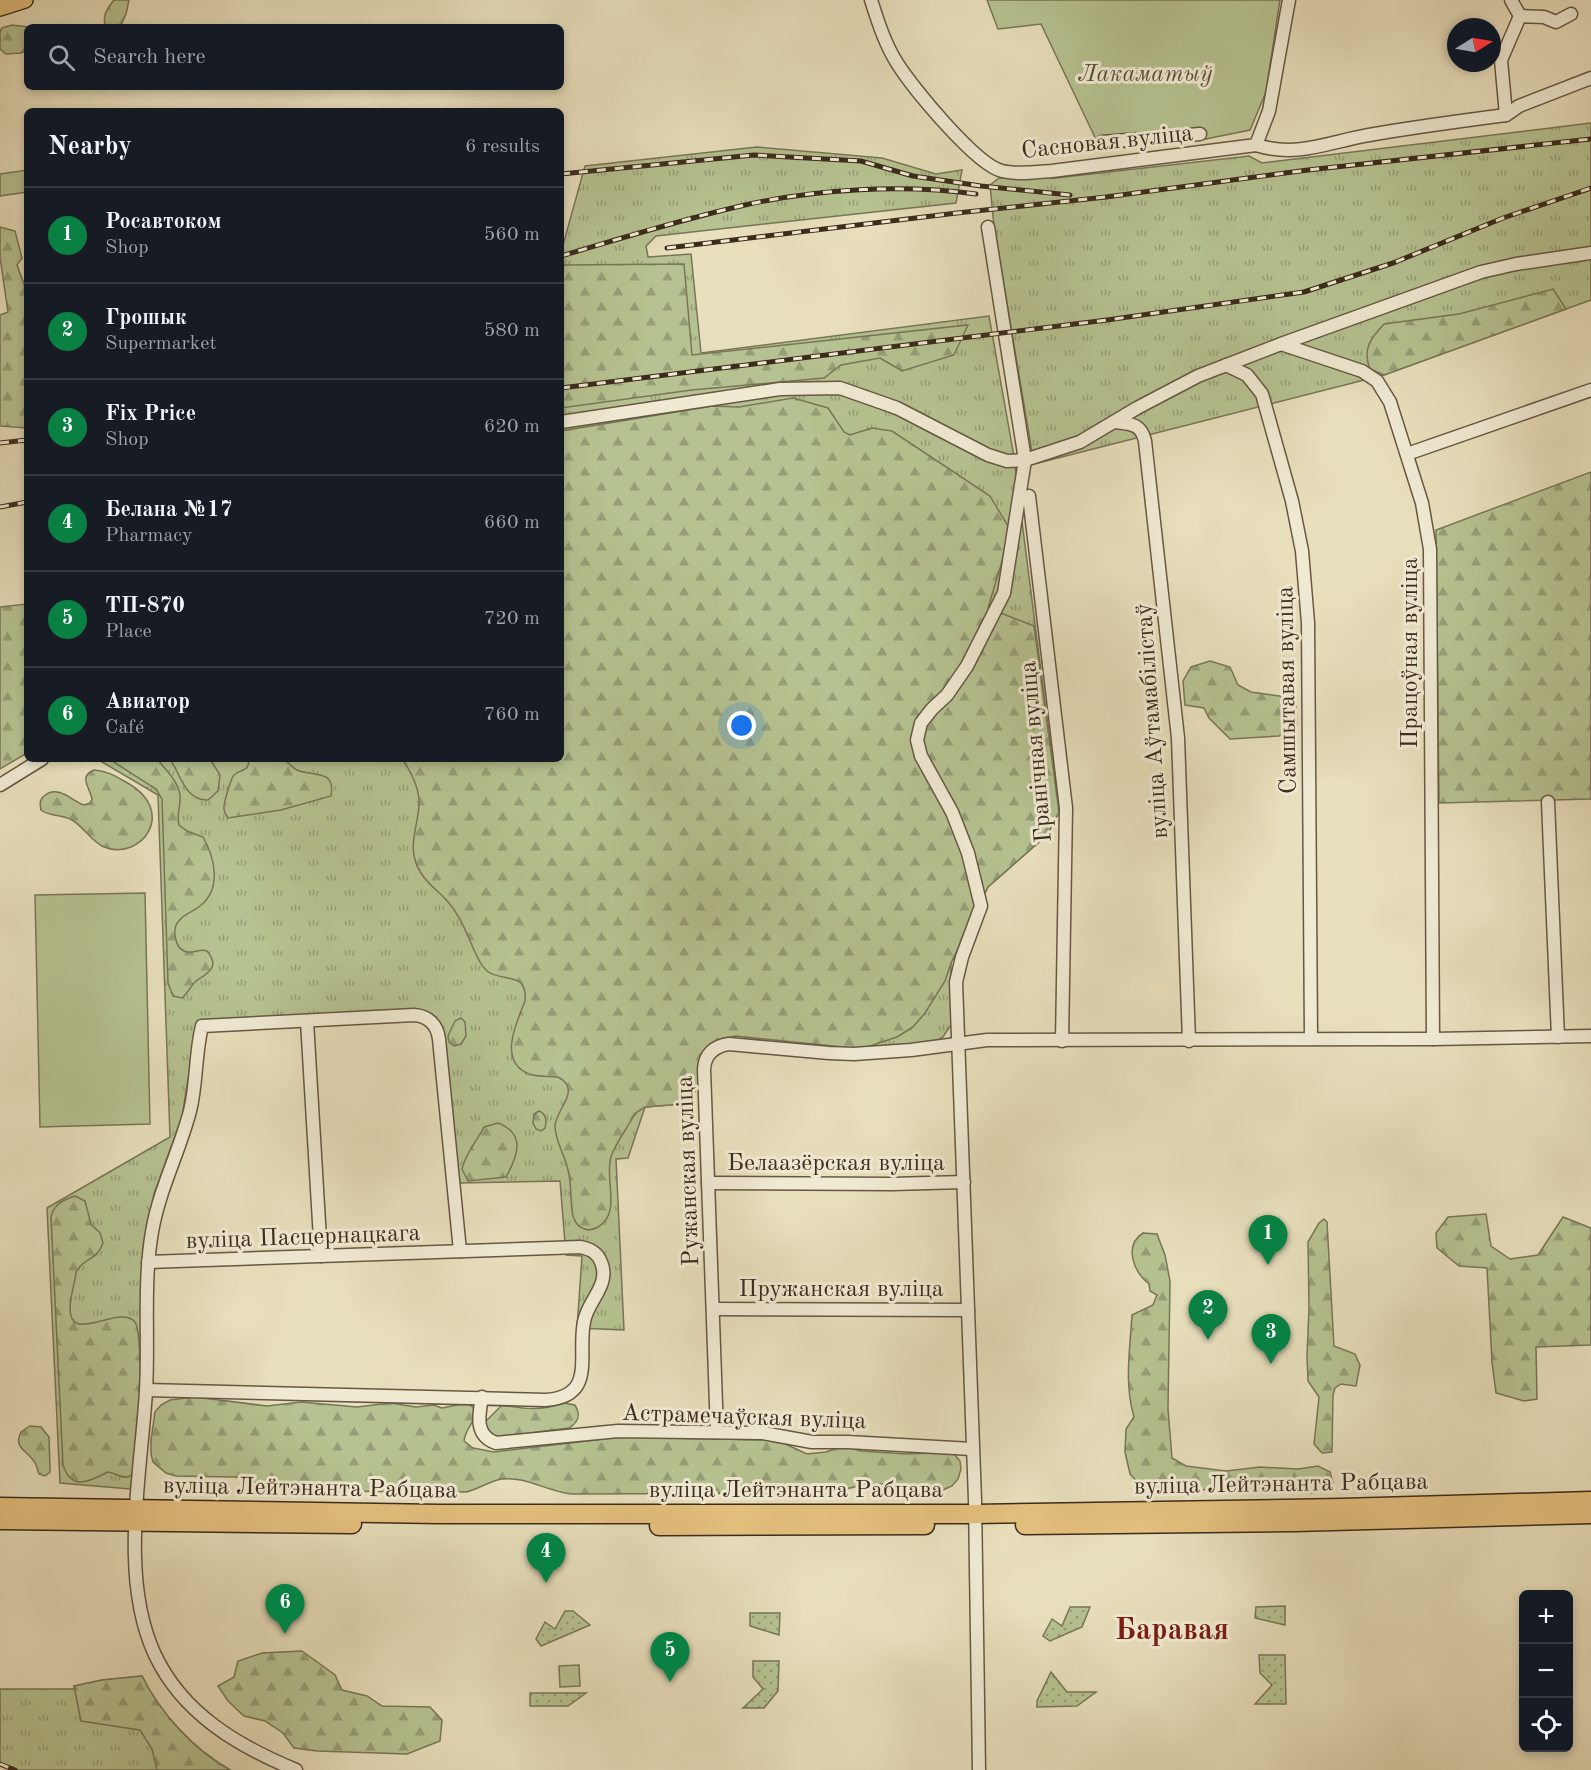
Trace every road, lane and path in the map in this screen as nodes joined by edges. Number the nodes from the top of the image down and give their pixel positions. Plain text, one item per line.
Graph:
1 (24, 0) edge
2 (871, 0) edge
3 (1289, 0) edge
4 (1512, 0) edge
5 (0, 8) edge
6 (1571, 14) dead end
7 (1520, 16) junction
8 (1591, 78) edge
9 (1506, 115) junction
10 (1200, 134) dead end
11 (1102, 142) dead end
12 (1256, 145) junction
13 (988, 227) dead end
14 (1591, 254) edge
15 (1281, 344) junction
16 (1226, 365) junction
17 (1591, 390) edge
18 (564, 422) edge
19 (1114, 422) junction
20 (1407, 454) junction
21 (1025, 460) junction
22 (1029, 496) dead end
23 (37, 762) edge
24 (0, 785) edge
25 (1548, 802) dead end
26 (307, 1021) junction
27 (1591, 1036) edge
28 (1558, 1037) junction
29 (1311, 1038) junction
30 (1433, 1039) junction
31 (1062, 1041) junction
32 (1189, 1041) junction
33 (958, 1042) junction
34 (964, 1182) junction
35 (708, 1183) junction
36 (460, 1251) junction
37 (321, 1256) junction
38 (148, 1262) junction
39 (713, 1308) junction
40 (968, 1310) junction
41 (146, 1390) junction
42 (482, 1397) junction
43 (717, 1432) junction
44 (972, 1449) junction
45 (1591, 1501) edge
46 (0, 1507) edge
47 (1591, 1514) edge
48 (1317, 1515) junction
49 (136, 1516) junction
50 (0, 1520) edge
51 (975, 1520) junction
52 (296, 1770) edge
53 (978, 1770) edge

1 - 5 main road
2 - 12 street, Сасновая вуліца
3 - 12 street
4 - 7 street
6 - 7 street
7 - 9 street
8 - 9 street
9 - 12 street, Сасновая вуліца
10 - 11 street
13 - 21 street
14 - 15 street
15 - 16 street
15 - 20 street, Працоўная вуліца
16 - 19 street
16 - 29 street, Самшытавая вуліца
17 - 20 street
18 - 21 street
19 - 21 street
19 - 32 street, вуліца Аўтамабілістаў
20 - 30 street, Працоўная вуліца
21 - 33 street
22 - 31 street, Гранічная вуліца
23 - 24 street
25 - 28 street
26 - 36 street
26 - 37 street
26 - 38 street
27 - 28 street
28 - 30 street
29 - 30 street
29 - 32 street
31 - 32 street
31 - 33 street
33 - 34 street
33 - 35 street, Ружанская вуліца
34 - 35 street, Белаазёрская вуліца
34 - 40 street
35 - 39 street, Ружанская вуліца
36 - 37 street, вуліца Пасцернацкага
36 - 42 street, вуліца Пасцернацкага
37 - 38 street, вуліца Пасцернацкага
38 - 41 street
39 - 40 street, Пружанская вуліца
39 - 43 street, Ружанская вуліца
40 - 44 street
41 - 42 street
41 - 49 street
42 - 43 street, Астрамечаўская вуліца
43 - 44 street, Астрамечаўская вуліца
44 - 51 street
45 - 48 highway, вуліца Лейтэнанта Рабцава
46 - 49 highway, вуліца Лейтэнанта Рабцава
47 - 48 highway, вуліца Лейтэнанта Рабцава
48 - 51 highway, вуліца Лейтэнанта Рабцава
49 - 50 highway, вуліца Лейтэнанта Рабцава
49 - 51 highway, вуліца Лейтэнанта Рабцава
49 - 52 street
51 - 53 street

